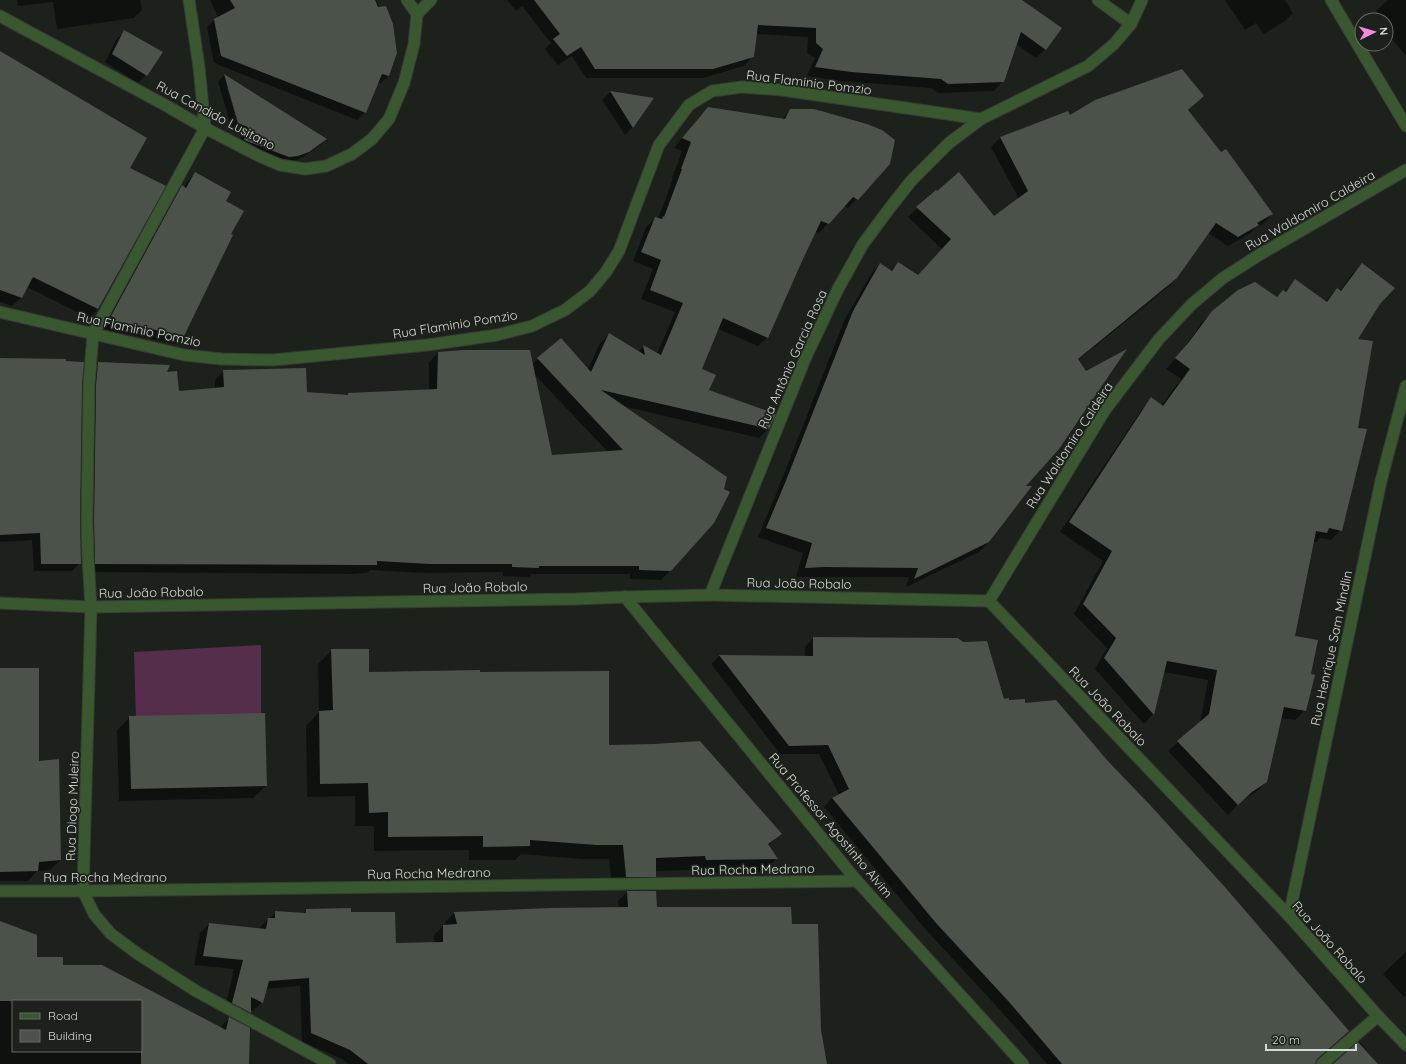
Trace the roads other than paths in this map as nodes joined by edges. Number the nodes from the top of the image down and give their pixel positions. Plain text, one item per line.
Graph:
1 (189, 0) edge
2 (406, 0) edge
3 (431, 0) edge
4 (1098, 0) edge
5 (1142, 0) edge
6 (1331, 0) edge
7 (417, 14) junction
8 (0, 16) edge
9 (1131, 24) junction
10 (981, 119) junction
11 (1406, 126) edge
12 (205, 128) junction
13 (1406, 170) edge
14 (0, 312) edge
15 (93, 334) junction
16 (1406, 386) edge
17 (710, 595) junction
18 (625, 597) junction
19 (989, 601) junction
20 (0, 603) edge
21 (91, 607) junction
22 (858, 881) junction
23 (0, 891) edge
24 (83, 891) junction
25 (1289, 916) junction
26 (1378, 1016) junction
27 (1406, 1045) edge
28 (330, 1064) edge
29 (1023, 1064) edge
30 (1322, 1064) edge

1 - 12 street
2 - 7 street
3 - 7 street
4 - 9 street
5 - 9 street, Rua Antônio Garcia Rosa
6 - 11 street
7 - 12 street, Rua Candido Lusitano
8 - 12 street, Rua Candido Lusitano
9 - 10 street, Rua Antônio Garcia Rosa
10 - 15 street, Rua Flaminio Pomzio
10 - 17 street, Rua Antônio Garcia Rosa
12 - 15 street
13 - 19 street, Rua Waldomiro Caldeira
14 - 15 street, Rua Flaminio Pomzio
15 - 21 street, Rua Diogo Muleiro
16 - 25 street, Rua Henrique Sam Mindlin
17 - 18 street, Rua João Robalo
17 - 19 street, Rua João Robalo
18 - 21 street, Rua João Robalo
18 - 22 street, Rua Professor Agostinho Alvim
19 - 25 street, Rua João Robalo
20 - 21 street, Rua João Robalo
21 - 24 street, Rua Diogo Muleiro
22 - 24 street, Rua Rocha Medrano
22 - 29 street, Rua Professor Agostinho Alvim
23 - 24 street, Rua Rocha Medrano
24 - 28 street, Rua Diogo Muleiro
25 - 26 street, Rua João Robalo
26 - 27 street, Rua João Robalo
26 - 30 street

